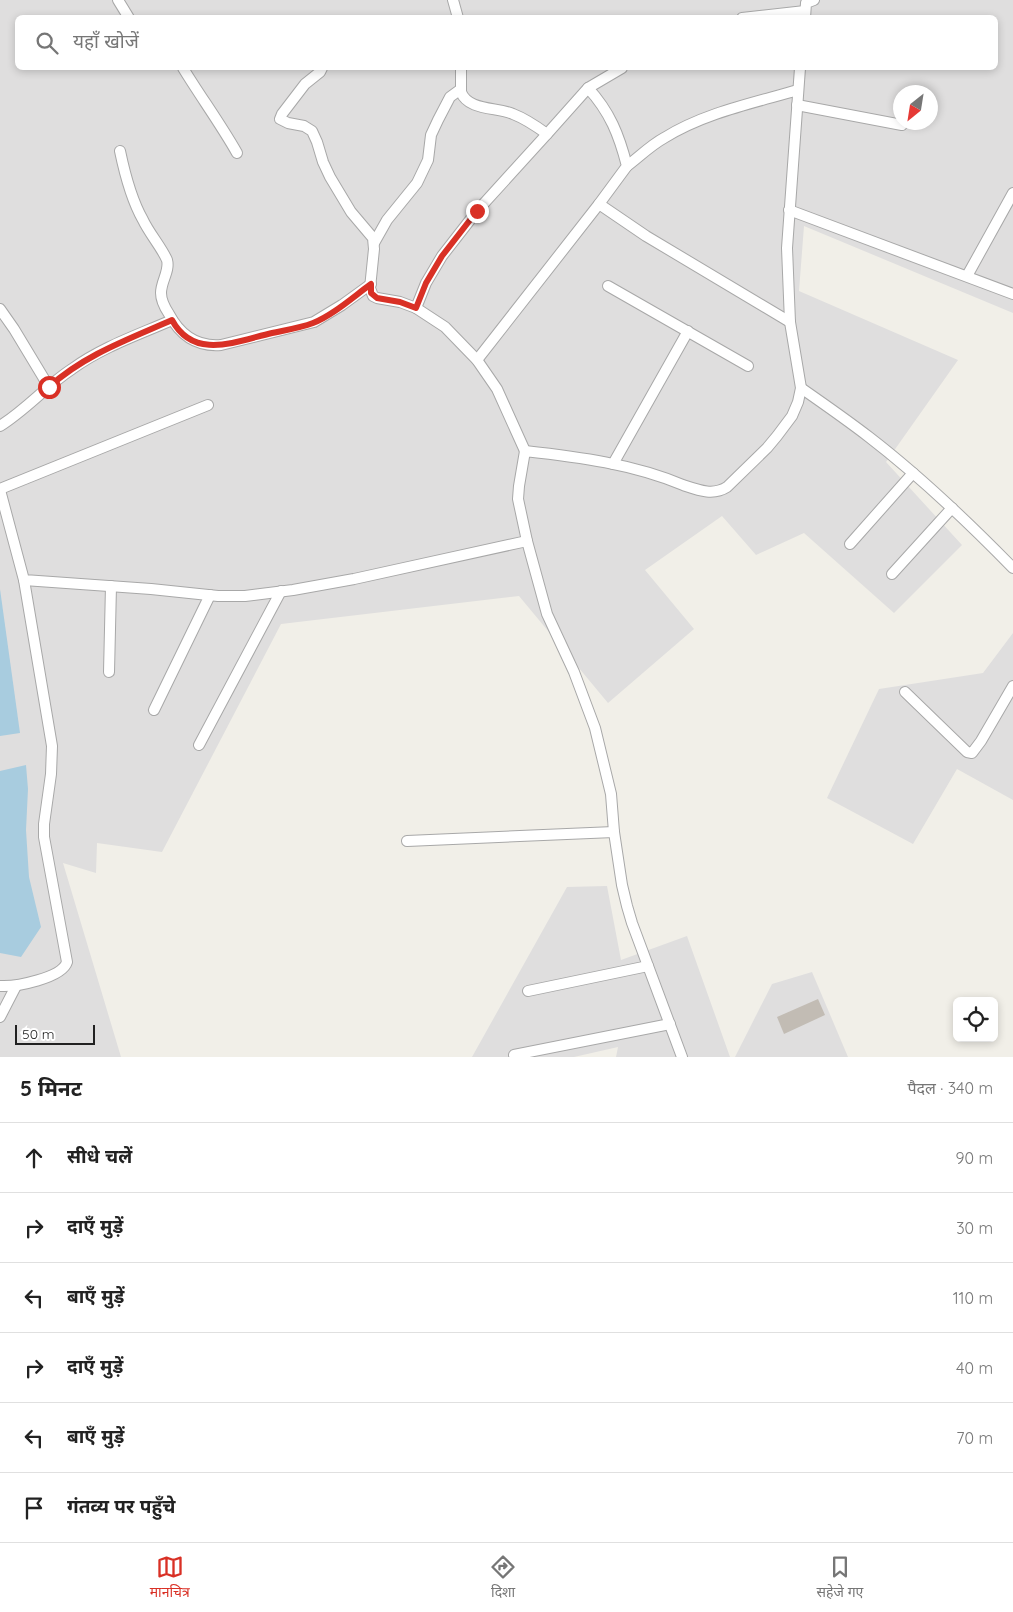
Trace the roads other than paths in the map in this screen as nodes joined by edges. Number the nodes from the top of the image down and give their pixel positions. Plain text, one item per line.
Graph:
1 (118, 0) edge
2 (453, 0) edge
3 (795, 0) edge
4 (808, 8) edge
5 (127, 15) edge
6 (457, 15) edge
7 (762, 15) edge
8 (184, 70) edge
9 (321, 70) edge
10 (461, 70) edge
11 (619, 70) edge
12 (800, 70) edge
13 (588, 88) junction
14 (461, 89) junction
15 (798, 90) junction
16 (796, 105) junction
17 (893, 123) edge
18 (547, 134) junction
19 (120, 152) dead end
20 (237, 153) dead end
21 (627, 166) junction
22 (1013, 193) edge
23 (599, 204) junction
24 (789, 210) junction
25 (374, 243) junction
26 (968, 276) junction
27 (371, 284) junction
28 (608, 286) dead end
29 (1013, 294) edge
30 (416, 308) junction
31 (0, 309) edge
32 (172, 320) junction
33 (790, 322) junction
34 (688, 331) junction
35 (477, 360) junction
36 (748, 366) dead end
37 (49, 387) junction
38 (801, 388) junction
39 (208, 405) dead end
40 (0, 426) edge
41 (525, 452) junction
42 (613, 464) junction
43 (913, 474) junction
44 (0, 489) edge
45 (952, 508) junction
46 (527, 541) junction
47 (850, 544) dead end
48 (1013, 568) edge
49 (892, 574) dead end
50 (24, 580) junction
51 (111, 586) junction
52 (281, 592) junction
53 (210, 595) junction
54 (109, 672) dead end
55 (1013, 686) edge
56 (904, 692) dead end
57 (154, 710) dead end
58 (199, 745) dead end
59 (614, 832) junction
60 (407, 841) dead end
61 (648, 966) junction
62 (0, 986) edge
63 (16, 986) junction
64 (528, 991) dead end
65 (0, 1018) edge
66 (670, 1024) junction
67 (514, 1055) dead end
68 (682, 1057) edge

1 - 5 street
2 - 6 street
3 - 4 street
4 - 7 street
8 - 20 street
9 - 25 street
10 - 14 street
11 - 13 street
12 - 15 street
13 - 18 street
13 - 21 street
14 - 18 street
14 - 25 street
15 - 16 street
15 - 21 street
16 - 17 street
16 - 24 street
18 - 30 street
19 - 32 street
21 - 23 street
22 - 26 street
23 - 33 street
23 - 35 street
24 - 26 street
24 - 33 street
25 - 27 street
26 - 29 street
27 - 30 street
27 - 32 street
28 - 34 street
30 - 35 street
31 - 37 street
32 - 37 street
33 - 38 street
34 - 36 street
34 - 42 street
35 - 41 street
37 - 40 street
38 - 42 street
38 - 43 street
39 - 44 street
41 - 42 street
41 - 46 street
43 - 45 street
43 - 47 street
44 - 50 street
45 - 48 street
45 - 49 street
46 - 52 street
46 - 59 street
50 - 51 street
50 - 63 street
51 - 53 street
51 - 54 street
52 - 53 street
52 - 58 street
53 - 57 street
55 - 56 street
59 - 60 street
59 - 61 street
61 - 64 street
61 - 66 street
62 - 63 street
63 - 65 street
66 - 67 street
66 - 68 street

